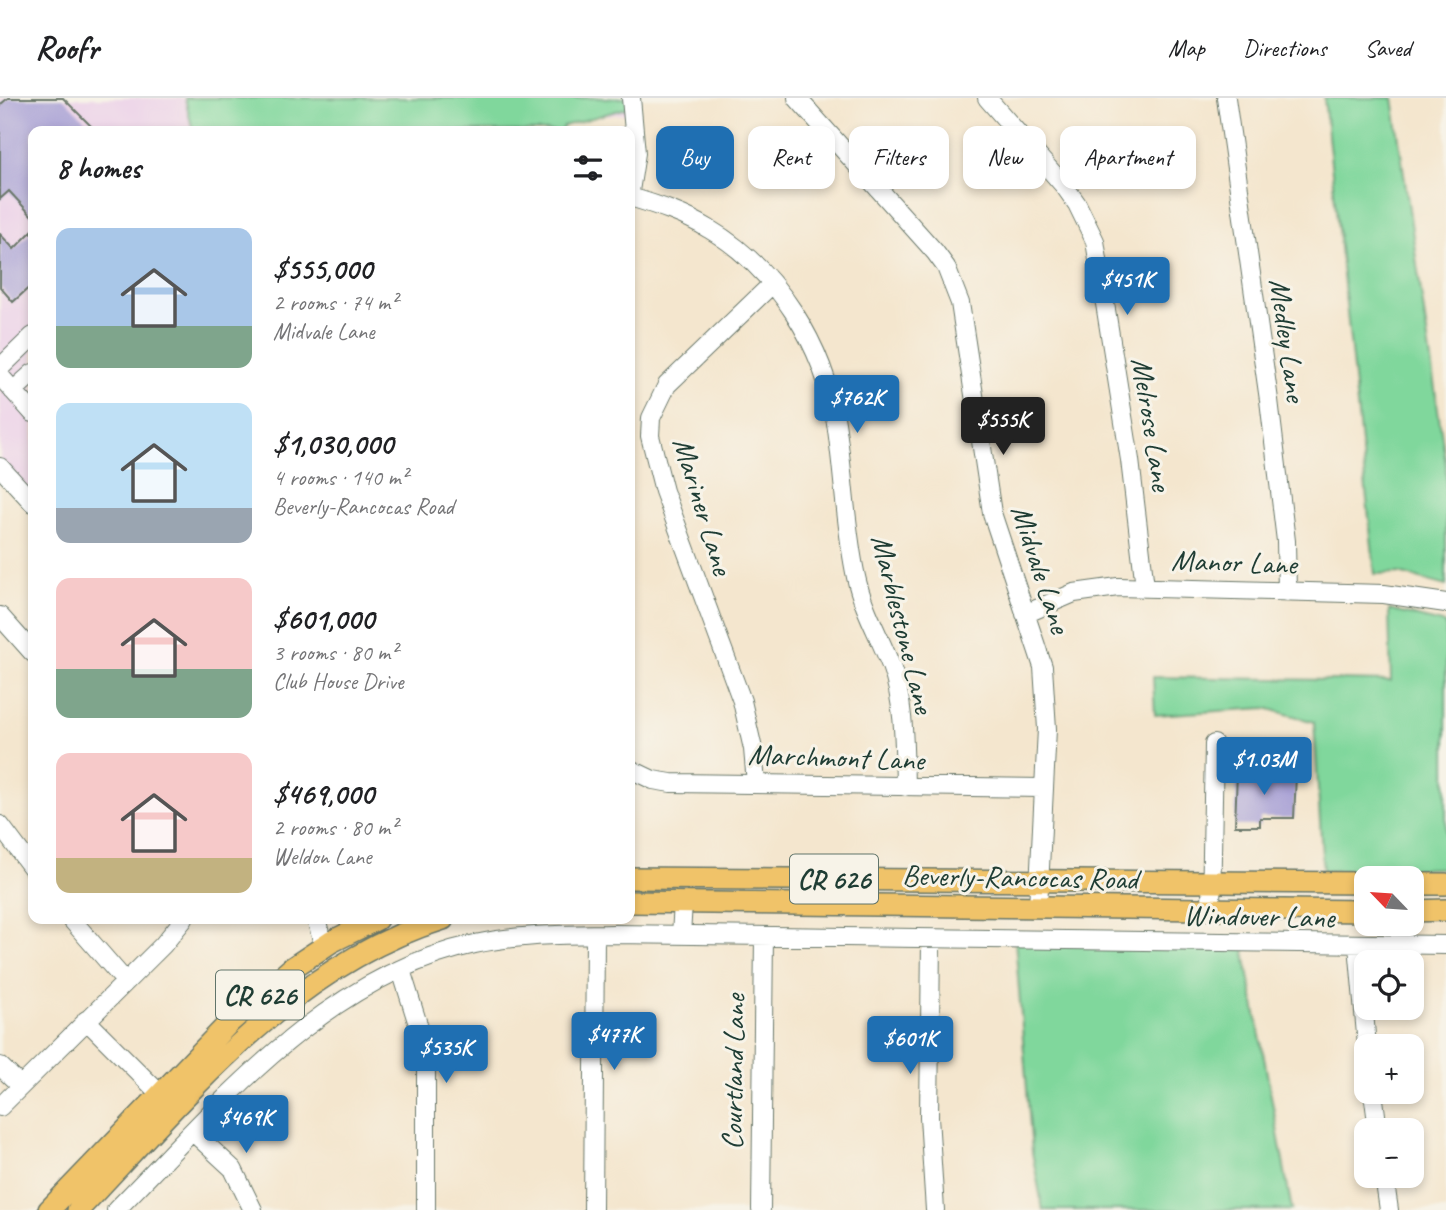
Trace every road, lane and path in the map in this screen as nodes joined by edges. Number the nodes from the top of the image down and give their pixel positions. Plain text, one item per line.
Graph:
1 (631, 98) edge
2 (797, 98) edge
3 (987, 98) edge
4 (1226, 98) edge
5 (634, 126) edge
6 (635, 199) edge
7 (771, 285) junction
8 (28, 341) edge
9 (0, 368) edge
10 (0, 376) edge
11 (28, 378) edge
12 (13, 391) junction
13 (28, 408) edge
14 (0, 467) edge
15 (28, 498) edge
16 (1145, 587) junction
17 (1287, 592) junction
18 (1446, 603) edge
19 (1024, 614) junction
20 (0, 616) edge
21 (28, 647) edge
22 (1214, 744) dead end
23 (635, 771) edge
24 (756, 783) junction
25 (905, 787) junction
26 (1042, 788) junction
27 (0, 825) edge
28 (28, 862) edge
29 (635, 878) edge
30 (808, 879) junction
31 (1038, 881) junction
32 (1212, 882) junction
33 (1354, 883) edge
34 (1424, 884) edge
35 (1446, 884) edge
36 (635, 902) edge
37 (682, 903) junction
38 (1038, 908) junction
39 (1211, 910) junction
40 (1354, 911) edge
41 (1424, 911) edge
42 (1446, 911) edge
43 (75, 924) edge
44 (180, 924) edge
45 (317, 924) edge
46 (368, 924) edge
47 (402, 925) edge
48 (595, 934) junction
49 (681, 935) junction
50 (764, 936) junction
51 (931, 940) junction
52 (1358, 945) junction
53 (1446, 945) edge
54 (324, 947) junction
55 (401, 970) junction
56 (125, 981) junction
57 (86, 1020) junction
58 (1366, 1034) edge
59 (0, 1066) edge
60 (20, 1085) junction
61 (160, 1092) junction
62 (0, 1107) edge
63 (174, 1110) junction
64 (193, 1132) junction
65 (1386, 1188) edge
66 (49, 1210) edge
67 (78, 1210) edge
68 (116, 1210) edge
69 (253, 1210) edge
70 (426, 1210) edge
71 (593, 1210) edge
72 (761, 1210) edge
73 (935, 1210) edge
74 (1389, 1210) edge

1 - 5 street
2 - 19 street, Midvale Lane
3 - 16 street, Melrose Lane
4 - 17 street, Medley Lane
6 - 7 street, Marblestone Lane
7 - 24 street, Mariner Lane
7 - 25 street, Marblestone Lane
8 - 9 street
10 - 12 street
11 - 12 street
12 - 13 street
14 - 15 street
16 - 17 street, Manor Lane
16 - 19 street, Manor Lane
17 - 18 street, Manor Lane
19 - 26 street, Midvale Lane
20 - 21 street
22 - 32 street
23 - 24 street, Marchmont Lane
24 - 25 street, Marchmont Lane
25 - 26 street, Marchmont Lane
26 - 31 street, Midvale Lane
27 - 28 street
29 - 30 main road, Beverly-Rancocas Road / CR 626
30 - 31 main road, Beverly-Rancocas Road / CR 626
30 - 37 main road
31 - 32 main road, Beverly-Rancocas Road / CR 626
31 - 38 street, Midvale Lane
32 - 33 main road, Beverly-Rancocas Road / CR 626
32 - 39 street
34 - 35 main road
36 - 37 main road, Beverly-Rancocas Road / CR 626
37 - 38 main road, Beverly-Rancocas Road / CR 626
37 - 49 street
38 - 39 main road, Beverly-Rancocas Road / CR 626
39 - 40 main road, Beverly-Rancocas Road / CR 626
41 - 42 main road
43 - 56 street
44 - 56 street
45 - 54 street
46 - 54 main road, CR 626
47 - 63 main road, CR 626
48 - 49 street, Windover Lane
48 - 55 street, Windover Lane
48 - 71 street
49 - 50 street, Windover Lane
50 - 51 street, Windover Lane
50 - 72 street, Courtland Lane
51 - 52 street, Windover Lane
51 - 73 street
52 - 53 street, Windover Lane
52 - 58 street
54 - 61 main road, CR 626
55 - 64 street, Windover Lane
55 - 70 street
56 - 57 street
57 - 60 street
57 - 61 street
59 - 60 street
60 - 62 street
61 - 63 street
61 - 66 main road, CR 626
63 - 67 main road, CR 626
64 - 68 street, Windover Lane
64 - 69 street
65 - 74 street

